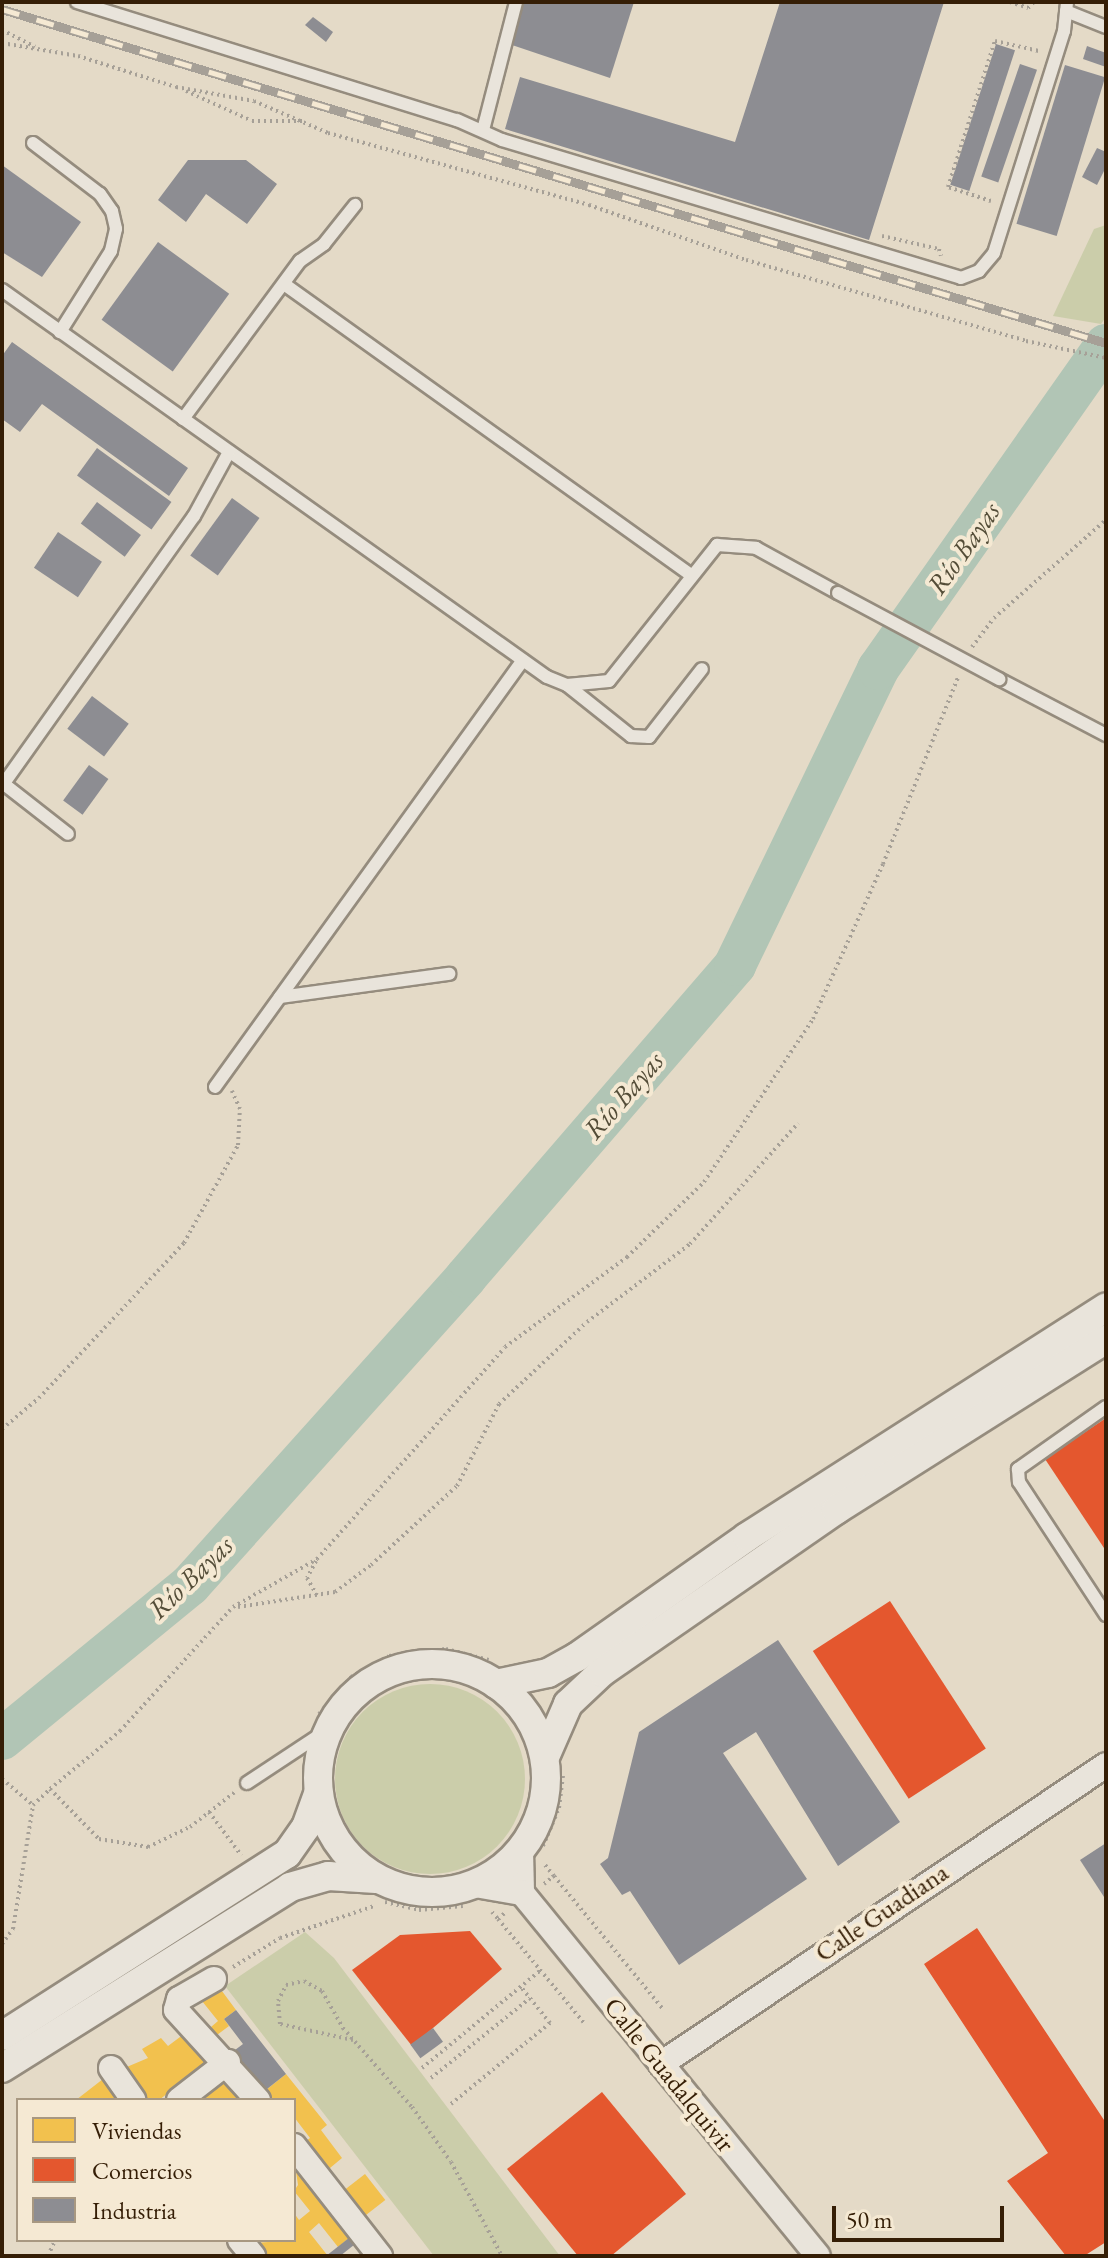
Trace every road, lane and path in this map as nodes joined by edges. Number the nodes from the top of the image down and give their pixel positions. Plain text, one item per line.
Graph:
1 (77, 2) edge
2 (516, 2) edge
3 (1010, 2) edge
4 (1034, 2) edge
5 (1067, 7) edge
6 (1106, 27) edge
7 (2, 30) edge
8 (1042, 42) dead end
9 (2, 43) edge
10 (40, 49) junction
11 (176, 87) junction
12 (304, 121) junction
13 (483, 130) junction
14 (33, 143) dead end
15 (355, 205) dead end
16 (988, 212) dead end
17 (874, 242) dead end
18 (945, 262) dead end
19 (284, 284) junction
20 (4, 297) edge
21 (60, 332) junction
22 (1106, 358) edge
23 (183, 419) junction
24 (229, 452) junction
25 (1106, 520) edge
26 (691, 575) junction
27 (968, 655) dead end
28 (523, 660) junction
29 (962, 667) dead end
30 (702, 669) dead end
31 (567, 685) junction
32 (1106, 735) edge
33 (3, 785) edge
34 (68, 834) dead end
35 (449, 974) dead end
36 (280, 997) junction
37 (224, 1075) junction
38 (215, 1087) dead end
39 (798, 1123) dead end
40 (1106, 1307) edge
41 (1106, 1339) edge
42 (1106, 1407) edge
43 (2, 1429) edge
44 (317, 1559) junction
45 (318, 1596) junction
46 (233, 1607) junction
47 (1106, 1615) edge
48 (498, 1673) junction
49 (321, 1727) junction
50 (554, 1763) junction
51 (1106, 1765) edge
52 (2, 1779) edge
53 (247, 1783) joint
54 (50, 1789) junction
55 (318, 1794) junction
56 (33, 1805) junction
57 (209, 1812) junction
58 (521, 1851) junction
59 (554, 1876) junction
60 (251, 1880) junction
61 (385, 1892) junction
62 (524, 1895) junction
63 (478, 1898) junction
64 (498, 1919) junction
65 (2, 1944) edge
66 (541, 1970) junction
67 (214, 1979) joint
68 (521, 1987) junction
69 (530, 1998) junction
70 (662, 2008) dead end
71 (584, 2023) dead end
72 (2, 2036) edge
73 (353, 2040) junction
74 (228, 2062) junction
75 (661, 2064) junction
76 (2, 2068) edge
77 (111, 2068) dead end
78 (422, 2068) dead end
79 (431, 2078) dead end
80 (132, 2098) edge
81 (182, 2098) edge
82 (256, 2098) edge
83 (451, 2104) dead end
84 (296, 2149) edge
85 (380, 2256) edge
86 (502, 2256) edge
87 (818, 2256) edge

1 - 13 lane
2 - 13 lane
3 - 4 path
5 - 6 lane
5 - 13 lane
7 - 10 path
8 - 16 path
9 - 10 path
10 - 11 path
11 - 12 path
11 - 12 path
12 - 22 path
14 - 21 lane
15 - 19 lane
17 - 18 path
19 - 23 lane
19 - 26 lane
20 - 21 lane
21 - 23 lane
23 - 24 lane
24 - 28 lane
24 - 33 lane
25 - 27 path
26 - 31 lane
26 - 32 lane, bridge
28 - 31 lane
28 - 36 lane
29 - 44 path
30 - 31 lane
33 - 34 lane
35 - 36 lane
36 - 37 lane
37 - 38 lane
37 - 43 path
39 - 45 path
40 - 48 street
41 - 50 street
42 - 47 lane
44 - 45 path
44 - 46 path
45 - 46 path
46 - 54 path
48 - 49 street
48 - 49 path
48 - 50 street
49 - 53 lane
49 - 55 street
50 - 58 street
50 - 59 path
51 - 75 street, Calle Guadiana
52 - 56 path
53 - 57 path
54 - 56 path
54 - 57 path
55 - 60 street
55 - 61 street
56 - 65 path
57 - 60 path
58 - 62 street
58 - 63 street
59 - 62 path
59 - 70 path
60 - 72 street
61 - 63 street
61 - 63 path
61 - 67 path
61 - 76 street
62 - 63 street
62 - 64 path
62 - 75 street, Calle Guadalquivir
63 - 64 path
64 - 66 path
66 - 68 path
66 - 71 path
67 - 74 street
68 - 69 path
68 - 78 path
69 - 79 path
69 - 83 path
73 - 73 path
73 - 86 path
74 - 81 street
74 - 82 street
75 - 87 street, Calle Guadalquivir
77 - 80 street
84 - 85 street

